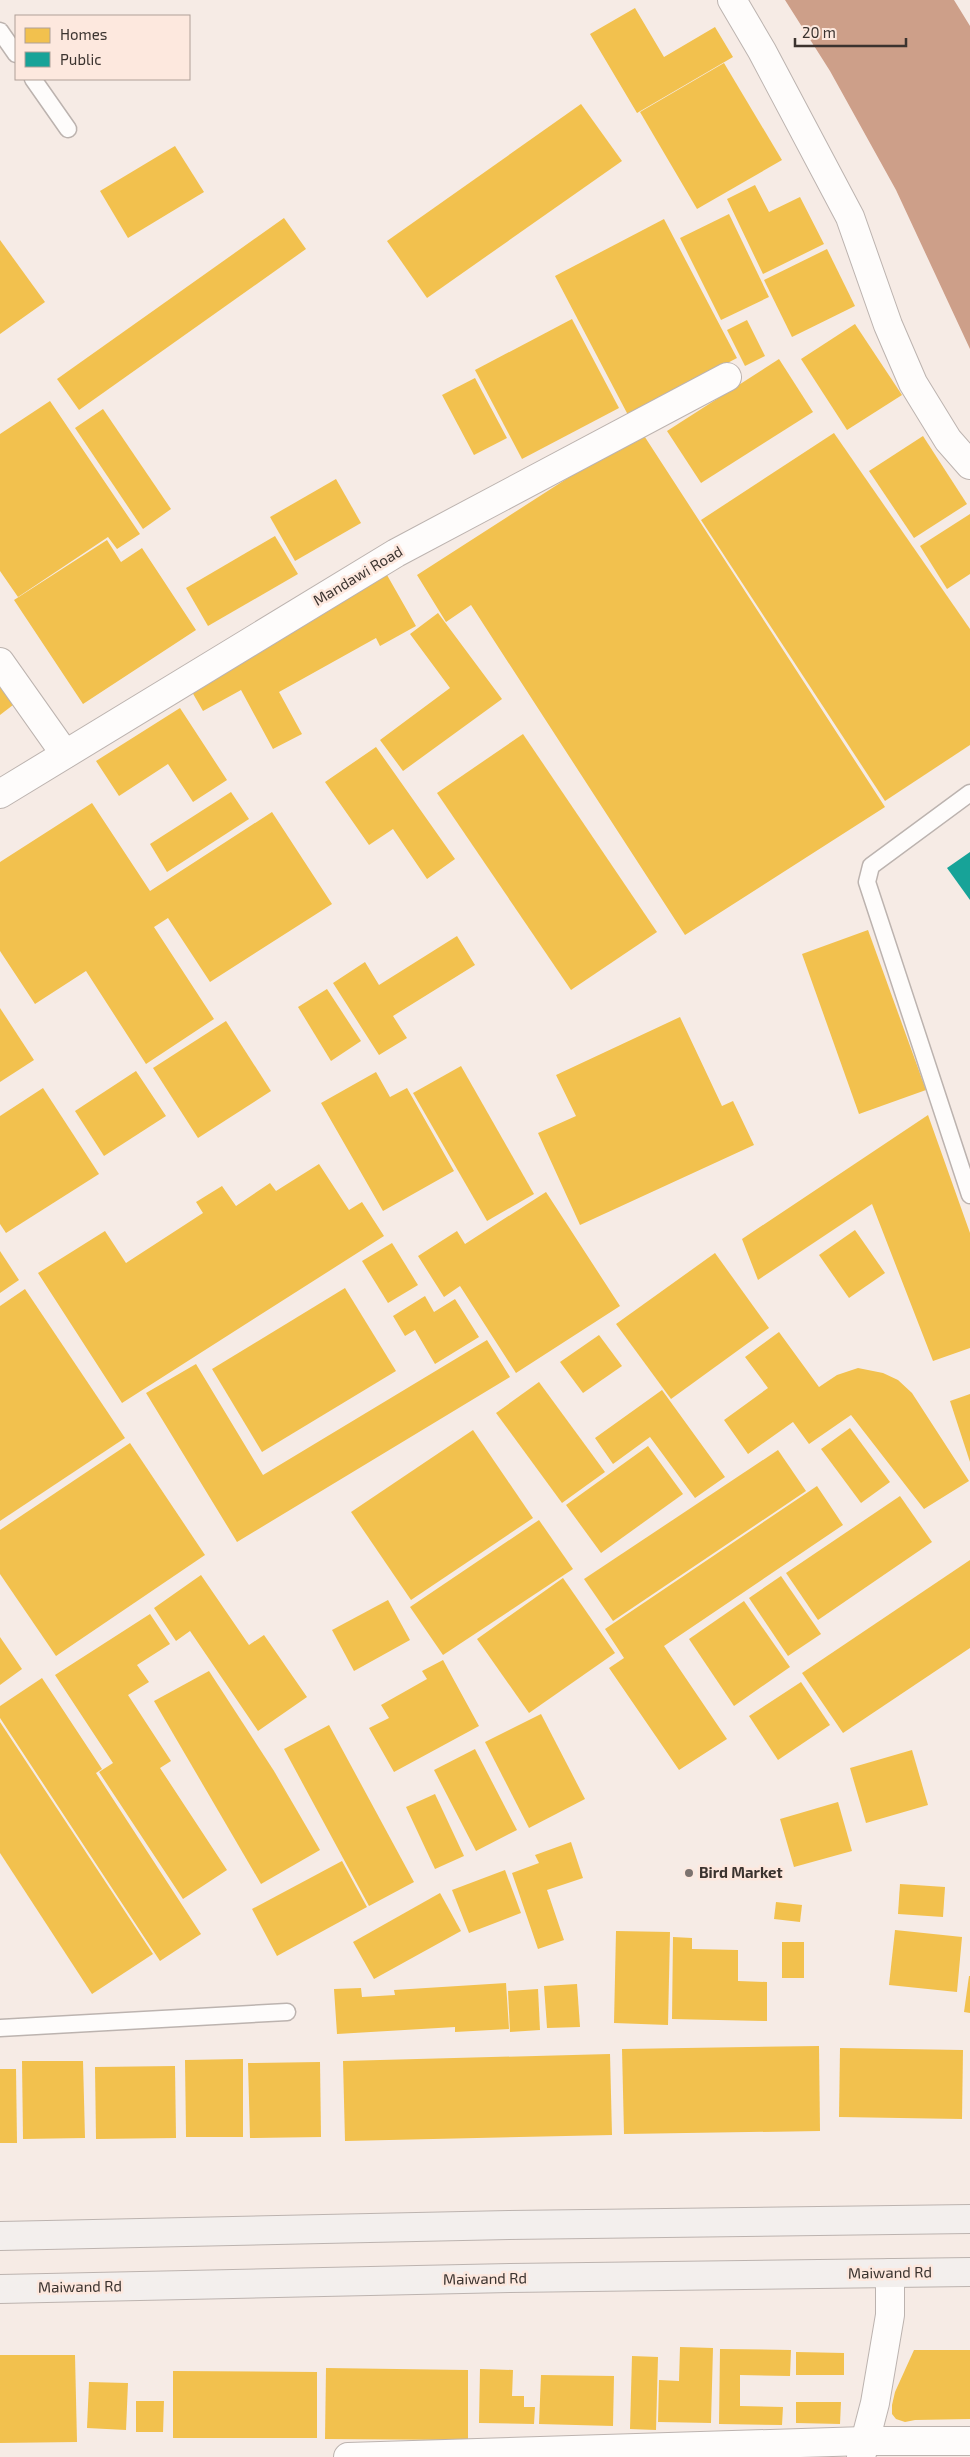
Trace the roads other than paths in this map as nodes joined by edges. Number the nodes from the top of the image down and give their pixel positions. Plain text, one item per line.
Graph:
1 (732, 0) edge
2 (0, 31) edge
3 (15, 53) edge
4 (34, 80) edge
5 (68, 129) dead end
6 (727, 377) dead end
7 (970, 465) edge
8 (0, 662) edge
9 (64, 754) junction
10 (970, 793) edge
11 (0, 794) edge
12 (970, 1195) edge
13 (287, 2012) dead end
14 (0, 2028) edge
15 (970, 2219) edge
16 (0, 2236) edge
17 (970, 2272) edge
18 (890, 2273) junction
19 (0, 2289) edge
20 (970, 2441) edge
21 (863, 2449) edge
22 (348, 2457) edge

1 - 7 street
2 - 3 lane
4 - 5 lane
6 - 9 street, Mandawi Road
8 - 9 street
9 - 11 street, Mandawi Road
10 - 12 lane
13 - 14 lane
15 - 16 main road
17 - 18 main road, Maiwand Rd
18 - 19 main road, Maiwand Rd
18 - 21 street
20 - 21 street
21 - 22 street

